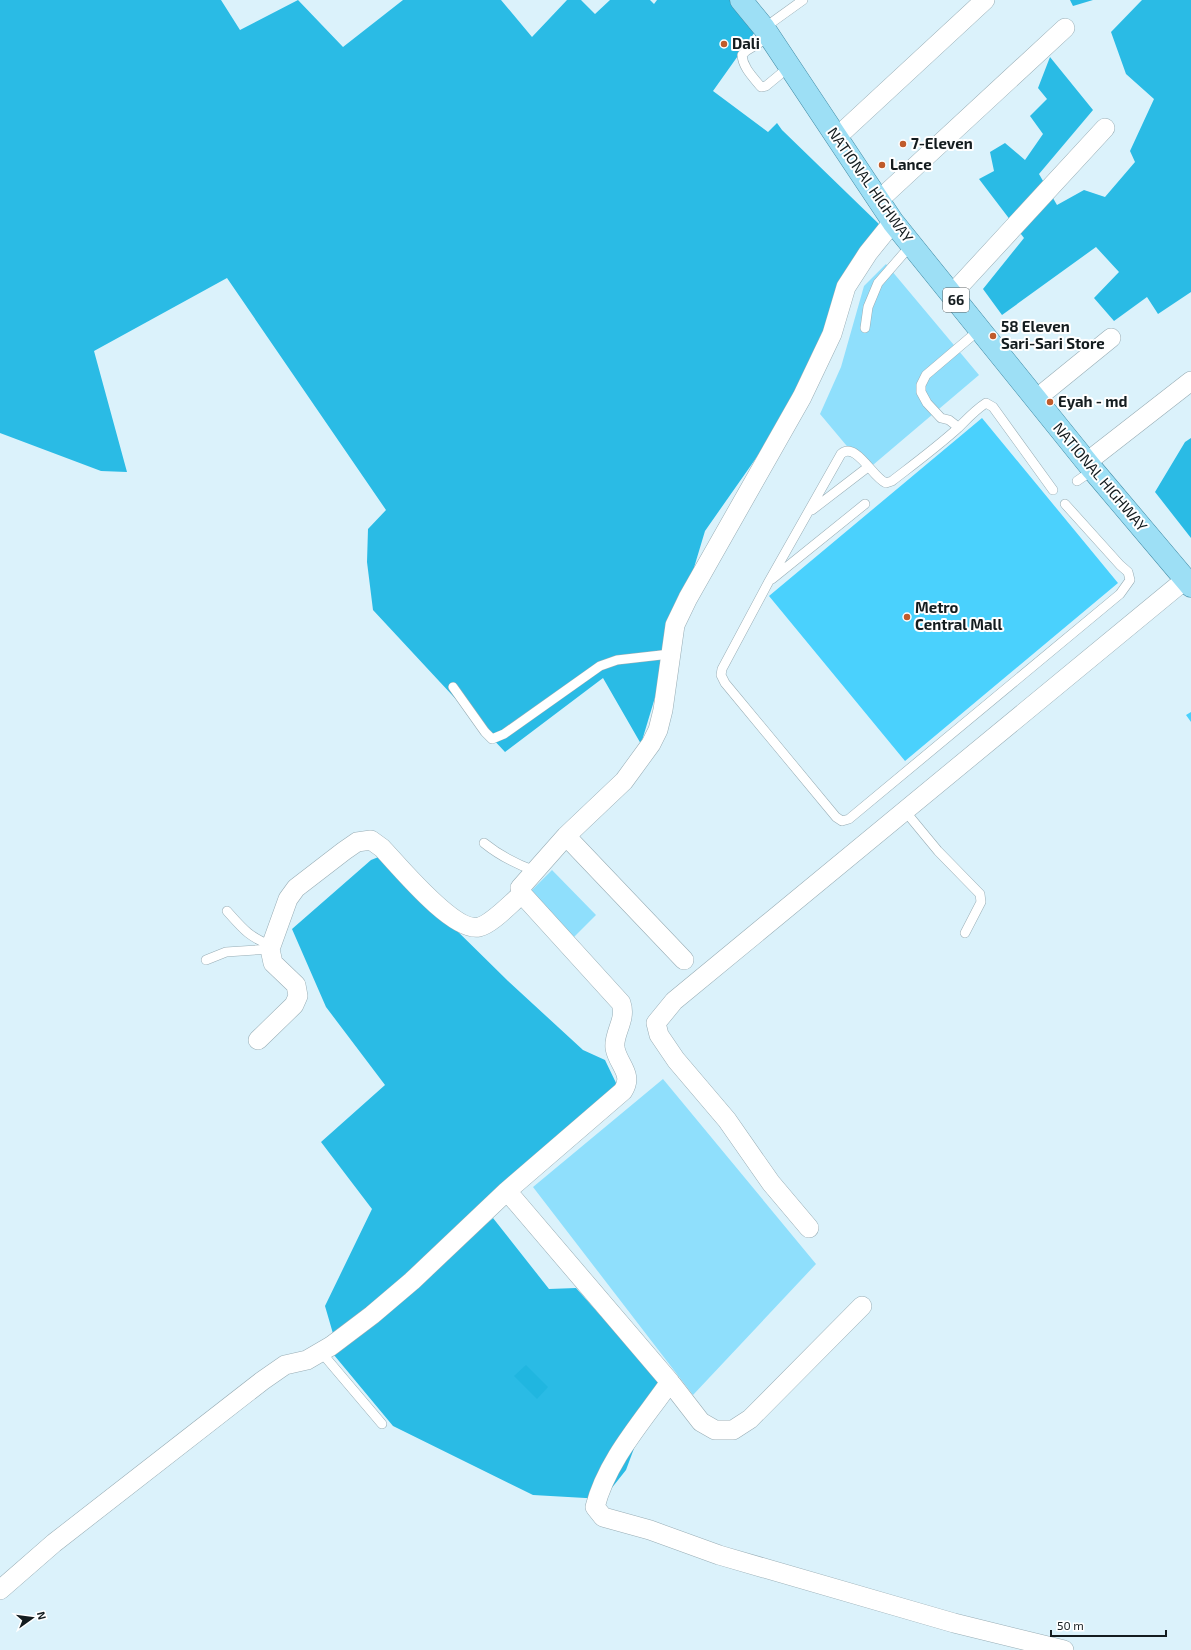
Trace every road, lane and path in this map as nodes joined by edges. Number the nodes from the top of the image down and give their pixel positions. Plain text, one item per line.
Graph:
1 (741, 0) edge
2 (803, 0) edge
3 (985, 0) edge
4 (1065, 28) dead end
5 (766, 33) junction
6 (789, 67) junction
7 (1105, 128) dead end
8 (837, 137) junction
9 (878, 201) junction
10 (893, 222) junction
11 (911, 245) junction
12 (952, 294) junction
13 (865, 328) dead end
14 (980, 329) junction
15 (1111, 338) dead end
16 (1191, 381) edge
17 (1036, 399) junction
18 (958, 428) junction
19 (868, 467) junction
20 (1086, 471) junction
21 (1053, 490) dead end
22 (865, 504) dead end
23 (1066, 504) dead end
24 (809, 512) junction
25 (1188, 582) edge
26 (768, 583) junction
27 (670, 654) junction
28 (453, 686) dead end
29 (905, 811) junction
30 (566, 836) junction
31 (484, 843) dead end
32 (535, 871) junction
33 (522, 894) junction
34 (227, 911) dead end
35 (965, 934) dead end
36 (271, 947) junction
37 (206, 960) dead end
38 (684, 960) dead end
39 (258, 1040) dead end
40 (507, 1191) junction
41 (809, 1228) dead end
42 (862, 1306) dead end
43 (321, 1352) junction
44 (670, 1382) junction
45 (382, 1424) dead end
46 (0, 1590) edge
47 (1064, 1650) edge

1 - 5 main road, NATIONAL HIGHWAY / 66
2 - 5 lane
3 - 8 street
4 - 9 street
5 - 6 main road, NATIONAL HIGHWAY / 66
5 - 6 lane
6 - 8 main road, NATIONAL HIGHWAY / 66
7 - 12 street
8 - 9 main road, NATIONAL HIGHWAY / 66
9 - 10 main road, NATIONAL HIGHWAY / 66
10 - 11 main road, NATIONAL HIGHWAY / 66
10 - 27 street
11 - 12 main road, NATIONAL HIGHWAY / 66
11 - 13 lane
12 - 14 main road, NATIONAL HIGHWAY / 66
14 - 17 main road, NATIONAL HIGHWAY / 66
14 - 18 lane
15 - 17 street
16 - 20 street
17 - 20 main road, NATIONAL HIGHWAY / 66
18 - 19 lane
18 - 21 lane
19 - 24 lane
19 - 24 lane
20 - 25 main road, NATIONAL HIGHWAY / 66
22 - 26 lane
23 - 26 lane
24 - 26 lane
25 - 29 street
27 - 28 lane
27 - 30 street
29 - 35 lane
29 - 41 street
30 - 32 street
30 - 38 street
31 - 32 lane
32 - 33 street
33 - 36 street
33 - 40 street
34 - 36 lane
36 - 37 lane
36 - 39 street
40 - 43 street
40 - 44 street
42 - 44 street
43 - 45 lane
43 - 46 street
44 - 47 street

